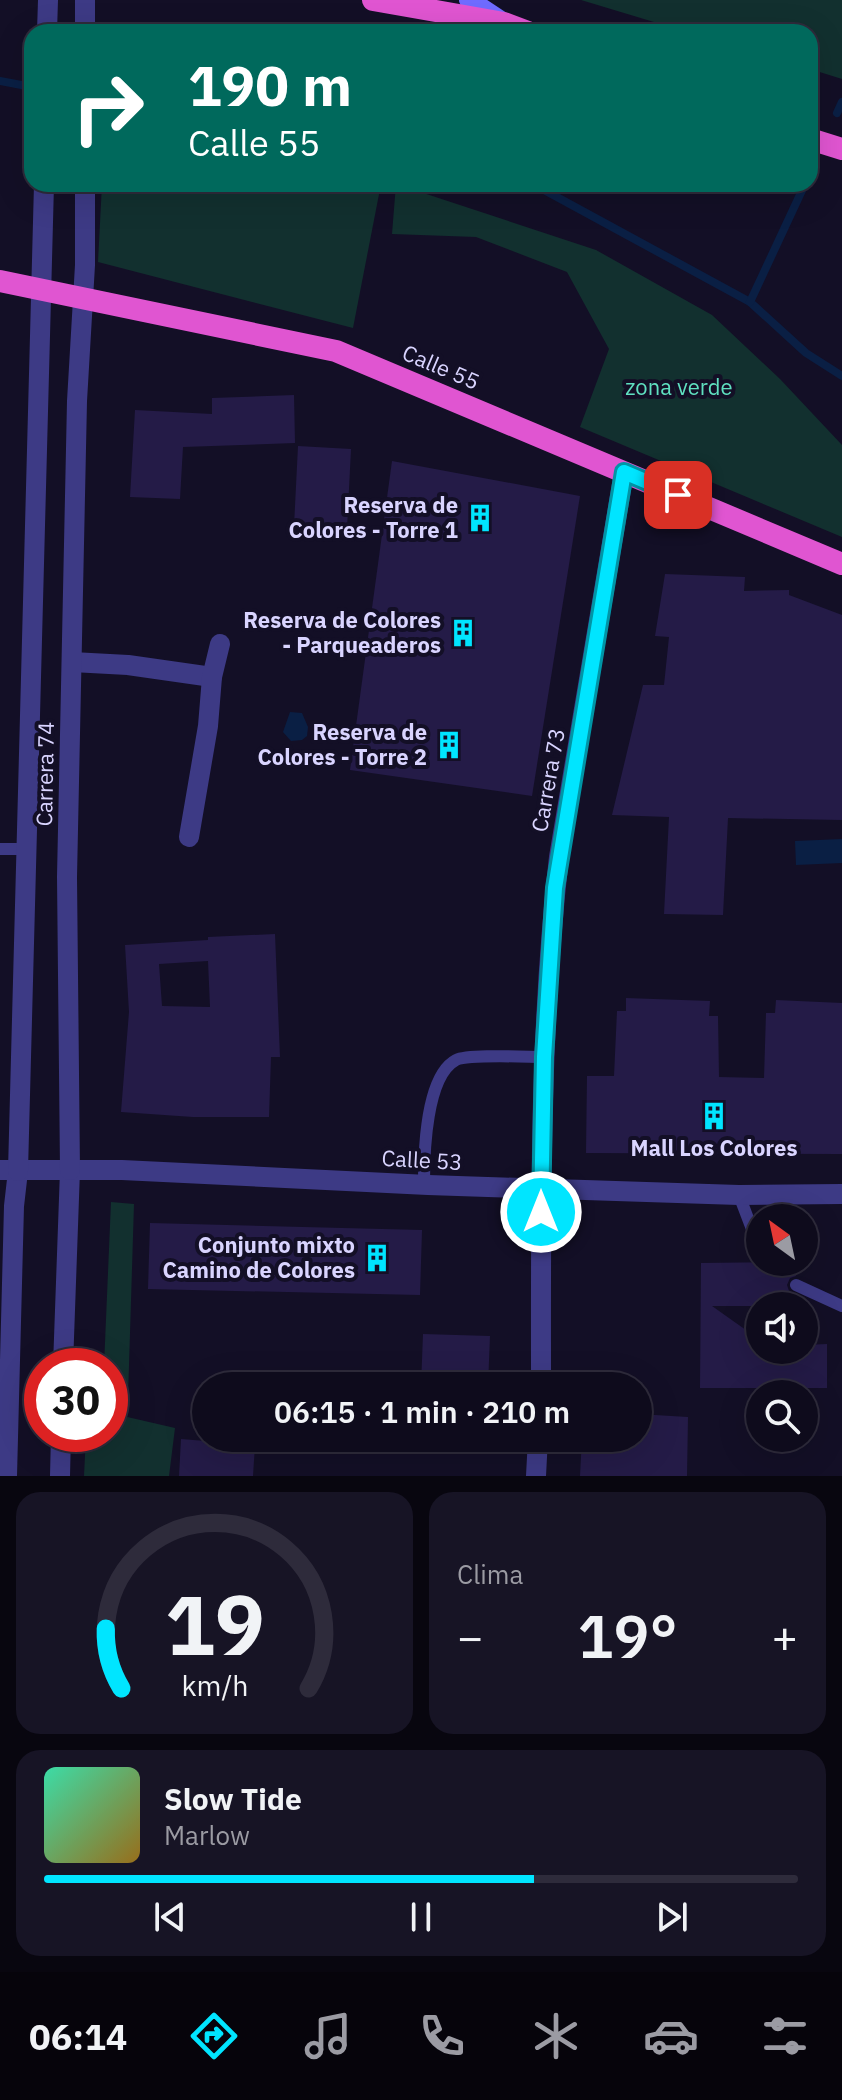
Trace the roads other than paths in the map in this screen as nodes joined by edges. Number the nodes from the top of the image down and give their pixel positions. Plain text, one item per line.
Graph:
1 (48, 0) edge
2 (373, 0) edge
3 (469, 0) edge
4 (85, 1) edge
5 (504, 23) joint
6 (47, 24) edge
7 (85, 24) edge
8 (818, 142) edge
9 (842, 149) edge
10 (44, 192) edge
11 (85, 192) edge
12 (0, 281) edge
13 (41, 290) junction
14 (83, 298) junction
15 (624, 472) junction
16 (842, 564) edge
17 (220, 644) dead end
18 (72, 662) junction
19 (212, 677) junction
20 (189, 837) dead end
21 (0, 849) edge
22 (26, 849) junction
23 (544, 1057) junction
24 (9, 1170) edge
25 (70, 1170) junction
26 (424, 1183) junction
27 (541, 1189) junction
28 (842, 1194) edge
29 (739, 1195) junction
30 (746, 1213) edge
31 (796, 1285) dead end
32 (842, 1306) edge
33 (64, 1348) edge
34 (541, 1372) edge
35 (61, 1452) edge
36 (537, 1452) edge
37 (7, 1476) edge
38 (60, 1476) edge
39 (536, 1476) edge

1 - 6 street
2 - 5 highway
3 - 5 main road
4 - 7 street
8 - 9 highway
10 - 13 street, Carrera 74
11 - 14 street, Carrera 74
12 - 13 highway, Calle 55
13 - 14 highway, Calle 55
13 - 22 street, Carrera 74
14 - 15 highway, Calle 55
14 - 18 street, Carrera 74
15 - 16 highway, Calle 55
15 - 23 street, Carrera 73
17 - 19 street
18 - 19 street
18 - 25 street, Carrera 74
19 - 20 street
21 - 22 lane
22 - 24 street, Carrera 74
23 - 26 lane
23 - 27 street, Carrera 73
24 - 25 street, Calle 53
24 - 37 street, Carrera 74
25 - 26 street, Calle 53
25 - 33 street, Carrera 74
26 - 27 street, Calle 53
27 - 29 street, Calle 53
27 - 34 street, Carrera 73
28 - 29 street, Calle 53
29 - 30 lane
31 - 32 lane
35 - 38 street
36 - 39 street

